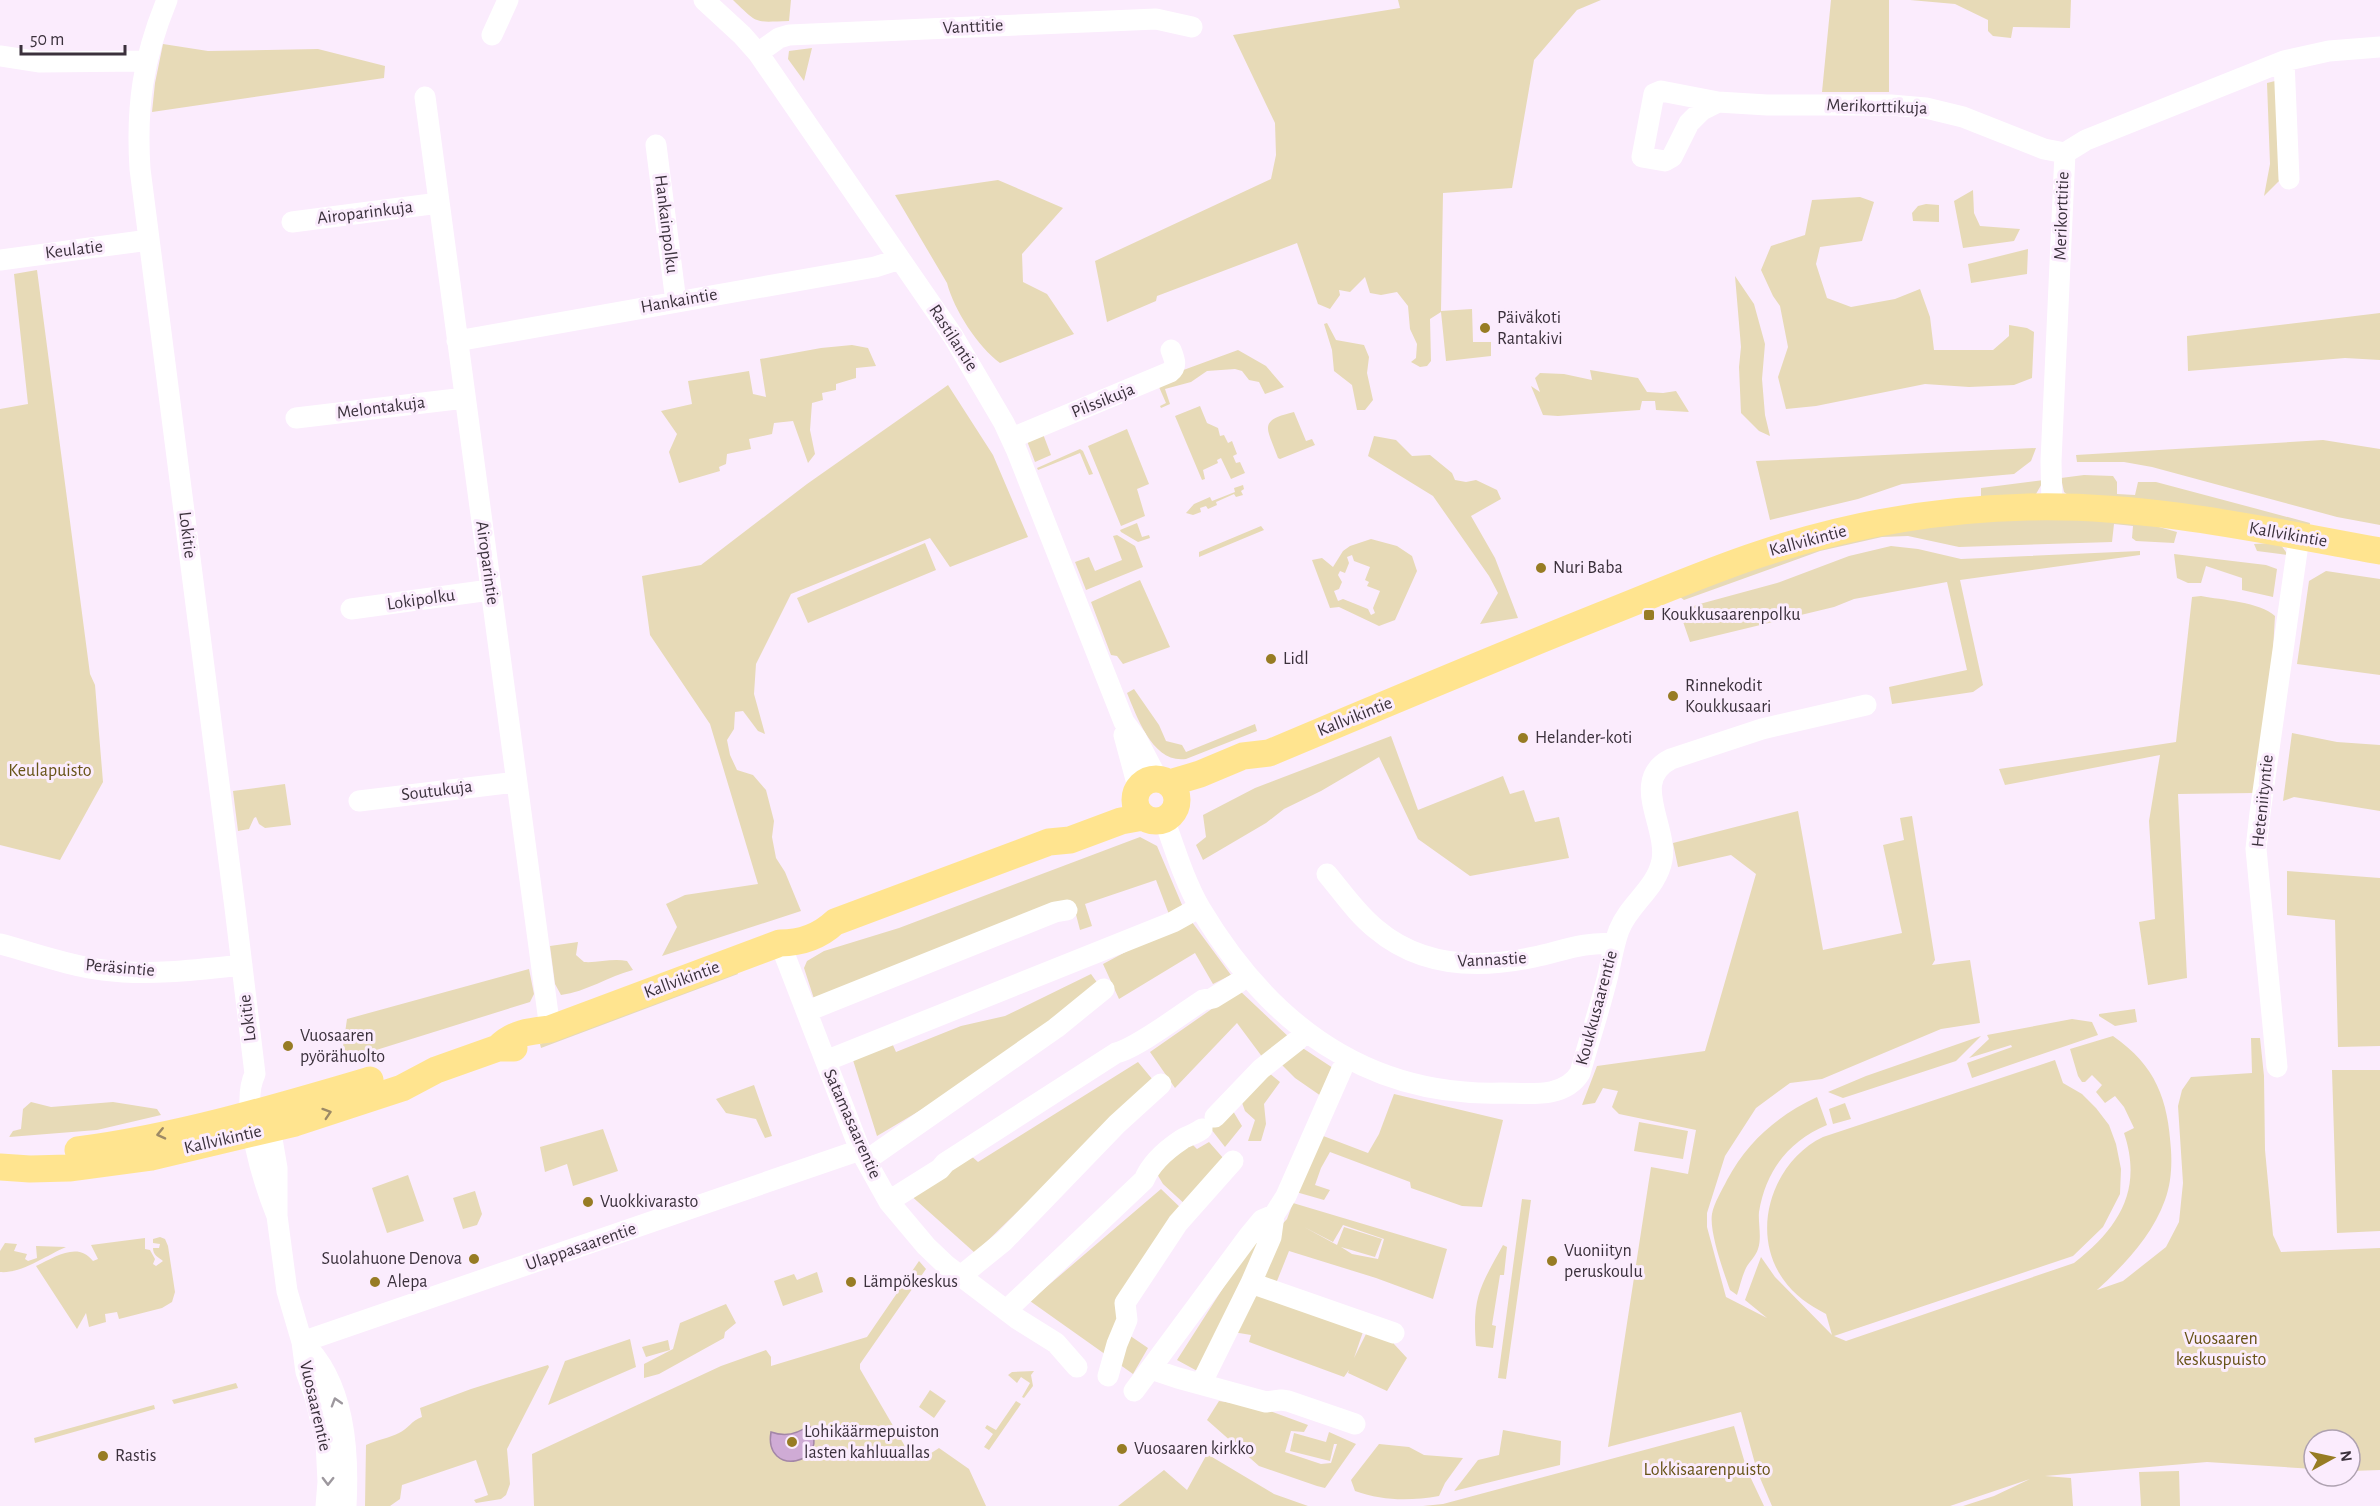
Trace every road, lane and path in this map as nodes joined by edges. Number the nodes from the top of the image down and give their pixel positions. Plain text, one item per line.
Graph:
1 (167, 0) edge
2 (508, 0) edge
3 (704, 0) edge
4 (1192, 27) dead end
5 (492, 35) dead end
6 (2380, 47) edge
7 (758, 53) junction
8 (0, 56) edge
9 (146, 61) junction
10 (2284, 61) junction
11 (425, 97) dead end
12 (1718, 102) dead end
13 (656, 145) dead end
14 (2065, 153) junction
15 (2289, 178) dead end
16 (439, 203) junction
17 (292, 222) dead end
18 (149, 240) junction
19 (900, 259) junction
20 (0, 260) edge
21 (676, 302) junction
22 (457, 341) junction
23 (1171, 350) dead end
24 (465, 398) junction
25 (296, 418) dead end
26 (1012, 438) junction
27 (2052, 507) junction
28 (2300, 537) junction
29 (2380, 551) edge
30 (490, 590) junction
31 (351, 609) dead end
32 (1866, 705) dead end
33 (516, 782) junction
34 (1155, 798) junction
35 (359, 801) dead end
36 (1327, 874) dead end
37 (1067, 910) dead end
38 (1191, 912) dead end
39 (780, 943) junction
40 (0, 944) edge
41 (1615, 944) junction
42 (242, 965) junction
43 (1239, 982) dead end
44 (1104, 989) dead end
45 (815, 1008) dead end
46 (550, 1029) junction
47 (1298, 1040) dead end
48 (833, 1058) dead end
49 (2277, 1067) dead end
50 (1341, 1069) dead end
51 (1161, 1084) dead end
52 (260, 1121) junction
53 (0, 1150) edge
54 (867, 1152) junction
55 (1233, 1161) dead end
56 (0, 1167) edge
57 (897, 1196) dead end
58 (1274, 1215) junction
59 (967, 1271) dead end
60 (1251, 1283) junction
61 (1012, 1304) dead end
62 (1394, 1333) dead end
63 (302, 1342) junction
64 (1077, 1367) dead end
65 (1151, 1368) junction
66 (1108, 1376) dead end
67 (1201, 1384) junction
68 (1134, 1391) dead end
69 (1355, 1424) dead end
70 (326, 1506) edge
71 (346, 1506) edge

1 - 9 street, Lokitie
2 - 5 street
3 - 7 street, Rastilantie
4 - 7 street, Vanttitie
6 - 10 street, Merikorttitie
7 - 19 street, Rastilantie
8 - 9 street
9 - 18 street, Lokitie
10 - 14 street, Merikorttitie
10 - 15 street
11 - 16 street, Airoparintie
12 - 14 street, Merikorttikuja
13 - 21 street, Hankainpolku
14 - 27 street, Merikorttitie
16 - 17 street, Airoparinkuja
16 - 22 street, Airoparintie
18 - 20 street, Keulatie
18 - 42 street, Lokitie
19 - 21 street, Hankaintie
19 - 26 street, Rastilantie
21 - 22 street, Hankaintie
22 - 24 street, Airoparintie
23 - 26 street, Pilssikuja
24 - 25 street, Melontakuja
24 - 30 street, Airoparintie
26 - 34 street, Rastilantie
27 - 28 main road, Kallvikintie
27 - 34 main road, Kallvikintie
28 - 29 main road, Kallvikintie
28 - 49 street, Heteniityntie
30 - 31 street, Lokipolku
30 - 33 street, Airoparintie
32 - 41 street, Koukkusaarentie
33 - 35 street, Soutukuja
33 - 46 street, Airoparintie
34 - 39 main road, Kallvikintie
34 - 41 street, Koukkusaarentie
36 - 41 street, Vannastie
37 - 45 street
38 - 48 street
39 - 46 main road, Kallvikintie
39 - 54 street, Satamasaarentie
40 - 42 street, Peräsintie
42 - 52 street, Lokitie
43 - 57 street
44 - 54 street, Ulappasaarentie
46 - 52 main road, Kallvikintie
47 - 61 street
50 - 58 street
51 - 59 street
52 -> 53 main road, Kallvikintie
52 - 56 main road, Kallvikintie
52 - 63 street, Vuosaarentie
54 - 63 street, Ulappasaarentie
54 - 64 street, Satamasaarentie
55 - 66 street
58 - 60 street
58 - 65 street
60 - 62 street
60 - 67 street
63 -> 70 street, Vuosaarentie
71 -> 63 street, Vuosaarentie
65 - 67 street
65 - 68 street
67 - 69 street

